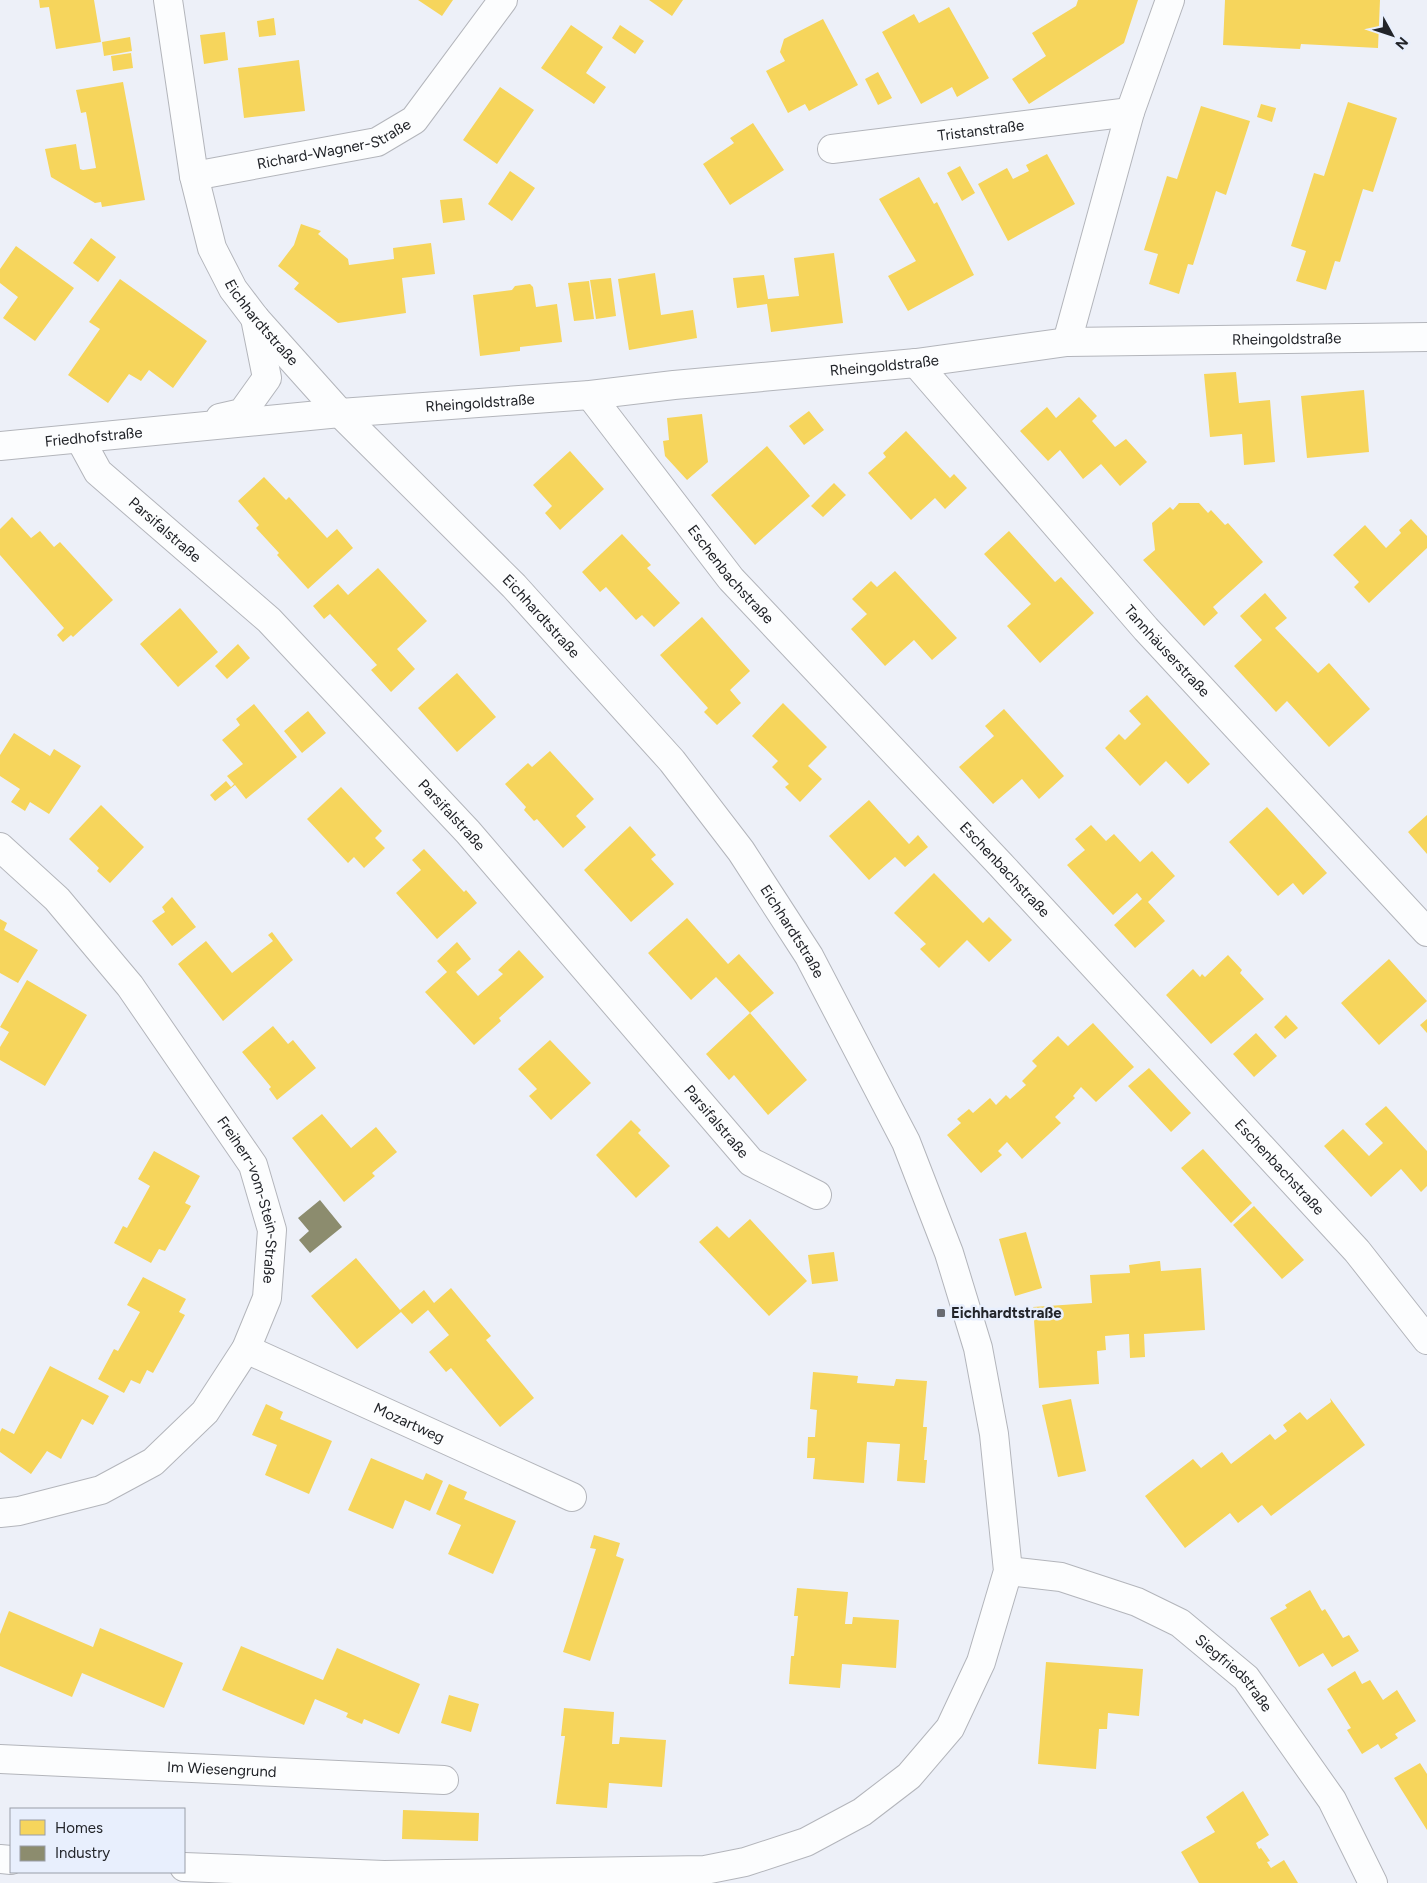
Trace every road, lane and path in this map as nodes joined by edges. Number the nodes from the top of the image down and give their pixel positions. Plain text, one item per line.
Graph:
1 (168, 0) edge
2 (503, 0) edge
3 (1170, 0) edge
4 (1130, 112) junction
5 (832, 149) dead end
6 (194, 176) junction
7 (255, 318) junction
8 (1427, 338) edge
9 (1067, 342) junction
10 (916, 363) junction
11 (590, 395) junction
12 (340, 413) junction
13 (186, 426) junction
14 (80, 439) junction
15 (0, 446) edge
16 (0, 848) edge
17 (1427, 932) edge
18 (818, 1194) dead end
19 (1427, 1340) edge
20 (246, 1349) junction
21 (572, 1497) dead end
22 (0, 1513) edge
23 (1008, 1571) junction
24 (0, 1759) edge
25 (444, 1780) dead end
26 (185, 1867) edge
27 (707, 1876) edge
28 (1372, 1883) edge

1 - 6 street, Eichhardtstraße
2 - 6 street, Richard-Wagner-Straße
3 - 4 street
4 - 5 street, Tristanstraße
4 - 9 street
6 - 7 street, Eichhardtstraße
7 - 12 street, Eichhardtstraße
7 - 13 street, Friedhofstraße
8 - 9 street, Rheingoldstraße
9 - 10 street, Rheingoldstraße
10 - 11 street, Rheingoldstraße
10 - 17 street, Tannhäuserstraße
11 - 12 street, Rheingoldstraße
11 - 19 street, Eschenbachstraße
12 - 13 street, Friedhofstraße
12 - 23 street, Eichhardtstraße
13 - 14 street, Friedhofstraße
14 - 15 street, Friedhofstraße
14 - 18 street, Parsifalstraße
16 - 20 street, Freiherr-vom-Stein-Straße
20 - 21 street, Mozartweg
20 - 22 street, Freiherr-vom-Stein-Straße
23 - 27 street, Eichhardtstraße
23 - 28 street, Siegfriedstraße
24 - 25 street, Im Wiesengrund
26 - 27 street, Eichhardtstraße

